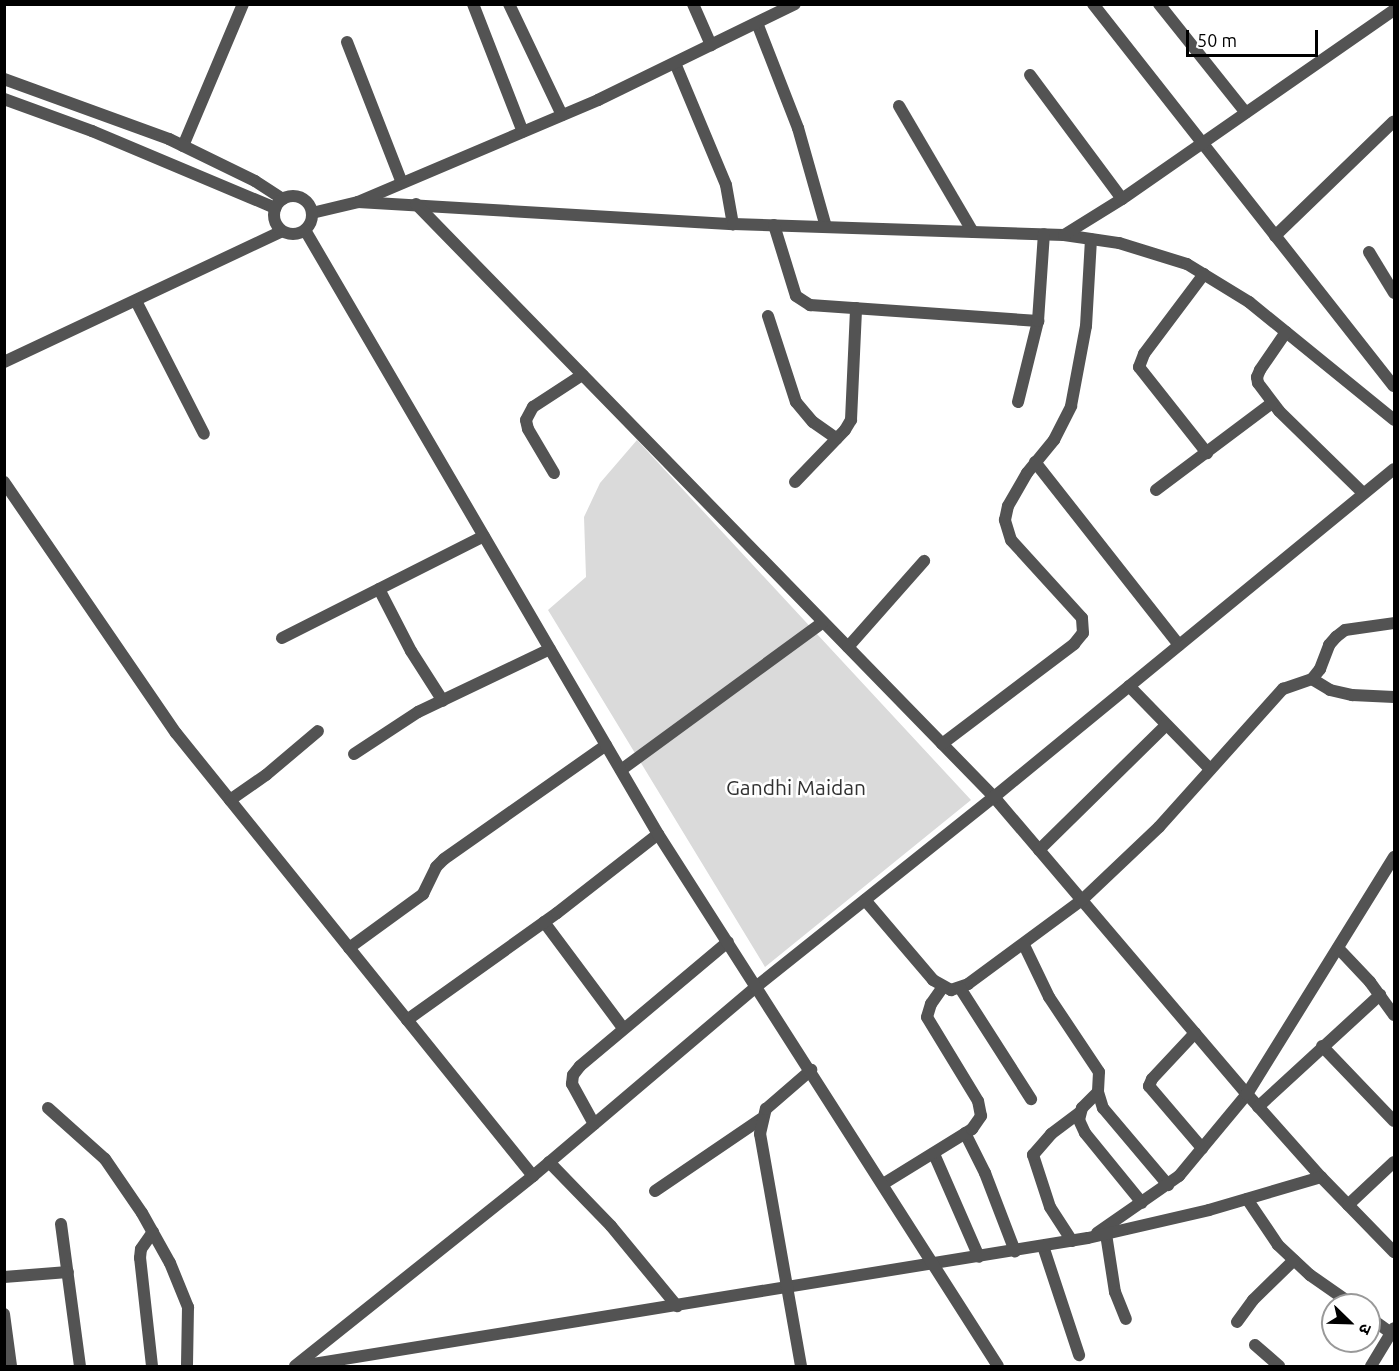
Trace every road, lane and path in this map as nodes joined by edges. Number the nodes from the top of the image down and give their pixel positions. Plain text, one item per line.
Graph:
1 (243, 4) edge
2 (473, 4) edge
3 (509, 4) edge
4 (693, 4) edge
5 (795, 4) edge
6 (1093, 4) edge
7 (1159, 4) edge
8 (1395, 10) edge
9 (757, 23) junction
10 (347, 42) dead end
11 (711, 45) junction
12 (675, 63) junction
13 (1030, 75) dead end
14 (4, 79) edge
15 (4, 99) edge
16 (899, 106) dead end
17 (1246, 113) junction
18 (562, 116) junction
19 (1395, 121) edge
20 (523, 132) junction
21 (1203, 143) junction
22 (183, 146) junction
23 (402, 183) junction
24 (1122, 199) junction
25 (358, 201) junction
26 (279, 203) junction
27 (416, 204) junction
28 (312, 213) junction
29 (734, 224) junction
30 (774, 225) junction
31 (826, 227) junction
32 (305, 230) junction
33 (282, 231) junction
34 (973, 232) junction
35 (1044, 234) junction
36 (1064, 235) junction
37 (1275, 236) junction
38 (1091, 239) junction
39 (1369, 252) dead end
40 (1204, 274) junction
41 (1395, 292) edge
42 (136, 301) junction
43 (856, 308) junction
44 (768, 316) dead end
45 (1038, 321) junction
46 (1286, 332) junction
47 (4, 362) edge
48 (582, 375) junction
49 (1395, 386) edge
50 (1018, 402) dead end
51 (1272, 403) junction
52 (1395, 420) edge
53 (204, 434) dead end
54 (837, 439) junction
55 (1207, 453) junction
56 (1035, 462) junction
57 (1395, 469) edge
58 (554, 472) dead end
59 (4, 482) edge
60 (795, 482) dead end
61 (1156, 490) dead end
62 (1363, 494) junction
63 (484, 536) junction
64 (924, 561) dead end
65 (379, 589) junction
66 (823, 622) junction
67 (1395, 623) edge
68 (282, 638) dead end
69 (1179, 645) junction
70 (848, 647) junction
71 (550, 649) junction
72 (1312, 679) junction
73 (1129, 686) junction
74 (1395, 697) edge
75 (443, 701) junction
76 (1166, 725) junction
77 (318, 731) dead end
78 (606, 744) junction
79 (942, 744) junction
80 (354, 754) dead end
81 (1210, 769) junction
82 (621, 770) junction
83 (994, 797) junction
84 (230, 800) junction
85 (658, 834) junction
86 (1039, 850) junction
87 (1395, 857) edge
88 (865, 900) junction
89 (1082, 900) junction
90 (544, 922) junction
91 (728, 942) junction
92 (1024, 945) junction
93 (349, 948) junction
94 (1338, 948) junction
95 (757, 986) junction
96 (943, 987) junction
97 (960, 988) junction
98 (1380, 995) junction
99 (1395, 1015) edge
100 (407, 1020) junction
101 (623, 1028) junction
102 (1195, 1033) junction
103 (1322, 1046) junction
104 (810, 1070) junction
105 (1098, 1092) junction
106 (1247, 1094) junction
107 (1031, 1099) dead end
108 (1258, 1107) junction
109 (48, 1108) dead end
110 (1079, 1113) junction
111 (761, 1119) junction
112 (1395, 1121) edge
113 (594, 1124) junction
114 (965, 1133) junction
115 (1202, 1148) junction
116 (934, 1154) junction
117 (549, 1162) junction
118 (1395, 1162) edge
119 (533, 1176) junction
120 (1321, 1178) junction
121 (883, 1184) junction
122 (1168, 1185) junction
123 (655, 1191) dead end
124 (1247, 1199) junction
125 (1142, 1203) junction
126 (1348, 1205) junction
127 (61, 1224) dead end
128 (153, 1232) junction
129 (1106, 1234) junction
130 (1088, 1238) junction
131 (1072, 1241) junction
132 (1042, 1246) junction
133 (1016, 1251) junction
134 (1395, 1252) edge
135 (979, 1257) junction
136 (1294, 1260) junction
137 (931, 1265) junction
138 (68, 1272) junction
139 (4, 1277) edge
140 (787, 1288) junction
141 (1337, 1293) edge
142 (677, 1306) junction
143 (4, 1314) edge
144 (1126, 1319) dead end
145 (1237, 1322) dead end
146 (1393, 1330) edge
147 (1255, 1345) dead end
148 (1079, 1355) dead end
149 (11, 1366) edge
150 (80, 1366) edge
151 (152, 1366) edge
152 (187, 1366) edge
153 (295, 1366) edge
154 (301, 1366) edge
155 (801, 1366) edge
156 (998, 1366) edge
157 (1278, 1366) edge
158 (1371, 1366) edge

1 - 22 street
2 - 20 street
3 - 18 street
4 - 11 street
5 - 9 street
6 - 21 street
7 - 17 street
8 - 17 street
9 - 11 street
9 - 31 street
10 - 23 street
11 - 12 street
12 - 18 street
12 - 29 street
13 - 24 street
14 - 22 street
15 - 26 street
16 - 34 street
17 - 21 street
18 - 20 street
19 - 37 street
20 - 23 street
21 - 24 street
21 - 37 street
22 - 26 street
23 - 25 street
24 - 36 street
25 - 27 street
25 - 28 street
26 - 28 street
26 - 33 street
27 - 29 street
27 - 48 street
28 - 32 street
29 - 30 street
30 - 31 street
30 - 43 street
31 - 34 street
32 - 33 street
32 - 63 street
33 - 42 street
34 - 35 street
35 - 36 street
35 - 45 street
36 - 38 street
37 - 49 street
38 - 40 street
38 - 56 street
39 - 41 street
40 - 46 street
40 - 55 street
42 - 47 street
42 - 53 street
43 - 45 street
43 - 54 street
44 - 54 street
45 - 50 street
46 - 51 street
46 - 52 street
48 - 58 street
48 - 66 street
51 - 55 street
51 - 62 street
54 - 60 street
55 - 61 street
56 - 69 street
56 - 79 street
57 - 62 street
59 - 84 street
62 - 69 street
63 - 65 street
63 - 71 street
64 - 70 street
65 - 68 street
65 - 75 street
66 - 70 street
66 - 82 street
67 - 72 street
69 - 73 street
70 - 79 street
71 - 75 street
71 - 78 street
72 - 74 street
72 - 81 street
73 - 76 street
73 - 83 street
75 - 80 street
76 - 81 street
76 - 86 street
77 - 84 street
78 - 82 street
78 - 93 street
79 - 83 street
81 - 89 street
82 - 85 street
83 - 86 street
83 - 88 street
84 - 93 street
85 - 90 street
85 - 91 street
86 - 89 street
87 - 94 street
88 - 95 street
88 - 96 street
89 - 92 street
89 - 102 street
90 - 100 street
90 - 101 street
91 - 95 street
91 - 101 street
92 - 97 street
92 - 105 street
93 - 100 street
94 - 98 street
94 - 106 street
95 - 104 street
95 - 113 street
96 - 97 street
96 - 114 street
97 - 107 street
98 - 99 street
98 - 103 street
100 - 119 street
101 - 113 street
102 - 106 street
102 - 115 street
103 - 108 street
103 - 112 street
104 - 111 street
104 - 121 street
105 - 110 street
105 - 122 street
106 - 108 street
106 - 115 street
108 - 120 street
109 - 128 street
110 - 125 street
110 - 131 street
111 - 123 street
111 - 140 street
113 - 117 street
114 - 116 street
114 - 133 street
115 - 122 street
116 - 121 street
116 - 135 street
117 - 119 street
117 - 142 street
118 - 126 street
119 - 153 street
120 - 124 street
120 - 126 street
121 - 137 street
122 - 125 street
124 - 129 street
124 - 136 street
125 - 130 street
126 - 134 street
127 - 138 street
128 - 151 street
128 - 152 street
129 - 130 street
129 - 144 street
130 - 131 street
131 - 132 street
132 - 133 street
132 - 148 street
133 - 135 street
135 - 137 street
136 - 141 street
136 - 145 street
137 - 140 street
137 - 156 street
138 - 139 street
138 - 150 street
140 - 142 street
140 - 155 street
142 - 154 street
143 - 149 street
146 - 158 street
147 - 157 street

